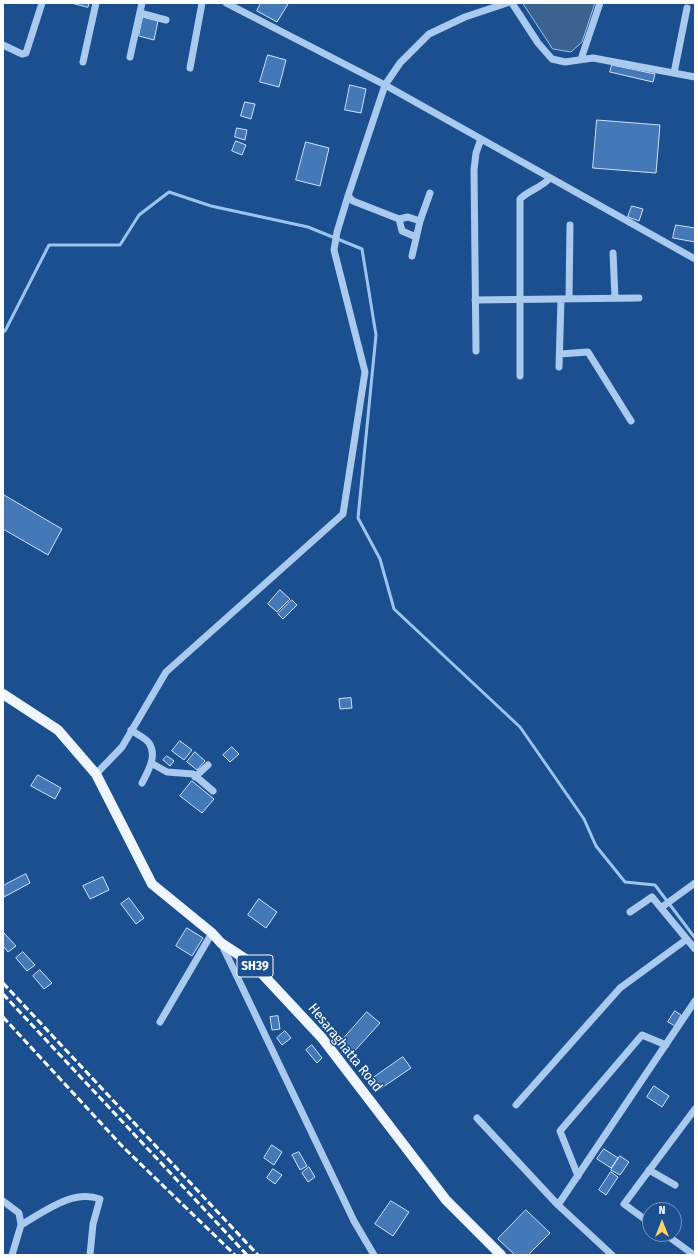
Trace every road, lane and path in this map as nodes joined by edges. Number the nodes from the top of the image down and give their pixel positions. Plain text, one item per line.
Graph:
1 (42, 3) edge
2 (96, 3) edge
3 (142, 3) edge
4 (202, 3) edge
5 (226, 3) edge
6 (507, 3) edge
7 (512, 3) edge
8 (600, 3) edge
9 (687, 8) dead end
10 (140, 13) junction
11 (166, 20) dead end
12 (3, 45) edge
13 (130, 57) dead end
14 (581, 59) junction
15 (83, 62) dead end
16 (190, 68) dead end
17 (674, 73) junction
18 (695, 77) edge
19 (385, 85) junction
20 (481, 139) junction
21 (550, 178) junction
22 (430, 193) dead end
23 (348, 196) junction
24 (399, 220) junction
25 (420, 221) junction
26 (570, 226) dead end
27 (416, 237) junction
28 (613, 253) dead end
29 (412, 256) dead end
30 (695, 259) edge
31 (615, 298) junction
32 (639, 298) dead end
33 (521, 299) junction
34 (569, 299) junction
35 (475, 300) junction
36 (561, 300) junction
37 (476, 351) dead end
38 (560, 354) junction
39 (560, 367) dead end
40 (520, 376) dead end
41 (631, 421) dead end
42 (3, 694) edge
43 (132, 730) junction
44 (151, 763) junction
45 (208, 765) dead end
46 (96, 774) junction
47 (195, 777) junction
48 (142, 783) dead end
49 (213, 791) dead end
50 (695, 883) edge
51 (662, 907) junction
52 (630, 912) dead end
53 (212, 933) junction
54 (687, 939) junction
55 (221, 944) junction
56 (695, 949) edge
57 (695, 1001) edge
58 (160, 1022) dead end
59 (666, 1045) junction
60 (516, 1105) dead end
61 (695, 1109) edge
62 (477, 1118) dead end
63 (649, 1170) junction
64 (578, 1176) junction
65 (675, 1185) dead end
66 (3, 1201) edge
67 (558, 1206) junction
68 (642, 1217) edge
69 (21, 1225) junction
70 (677, 1242) edge
71 (12, 1255) edge
72 (90, 1255) edge
73 (374, 1255) edge
74 (501, 1255) edge
75 (612, 1255) edge
76 (694, 1255) edge

1 - 12 street
2 - 15 street
3 - 10 street
4 - 16 street
5 - 19 street
6 - 19 street
7 - 14 street
8 - 14 street
9 - 17 street
10 - 11 street
10 - 13 street
14 - 17 street
17 - 18 street
19 - 20 street
19 - 23 street
20 - 21 street
20 - 35 street
21 - 30 street
21 - 33 street
22 - 25 street
23 - 24 street
23 - 43 street
24 - 25 street
24 - 27 street
25 - 27 street
26 - 34 street
27 - 29 street
28 - 31 street
31 - 32 street
31 - 34 street
33 - 35 street
33 - 36 street
33 - 40 street
34 - 36 street
35 - 37 street
36 - 38 street
38 - 39 street
38 - 41 street
42 - 46 main road, Hesaraghatta Road / SH39
43 - 44 street
43 - 46 street
44 - 47 street
44 - 48 street
45 - 47 street
46 - 53 main road, Hesaraghatta Road / SH39
47 - 49 street
50 - 51 street
51 - 52 street
51 - 54 street
53 - 55 main road, Hesaraghatta Road / SH39
53 - 58 street
54 - 56 street
54 - 60 street
55 - 73 street
55 - 74 main road, Hesaraghatta Road / SH39
57 - 59 street
59 - 64 street
59 - 64 street
61 - 63 street
62 - 67 street
63 - 65 street
63 - 68 street
64 - 67 street
66 - 69 street
67 - 75 street
69 - 71 street
69 - 72 street
70 - 76 street

